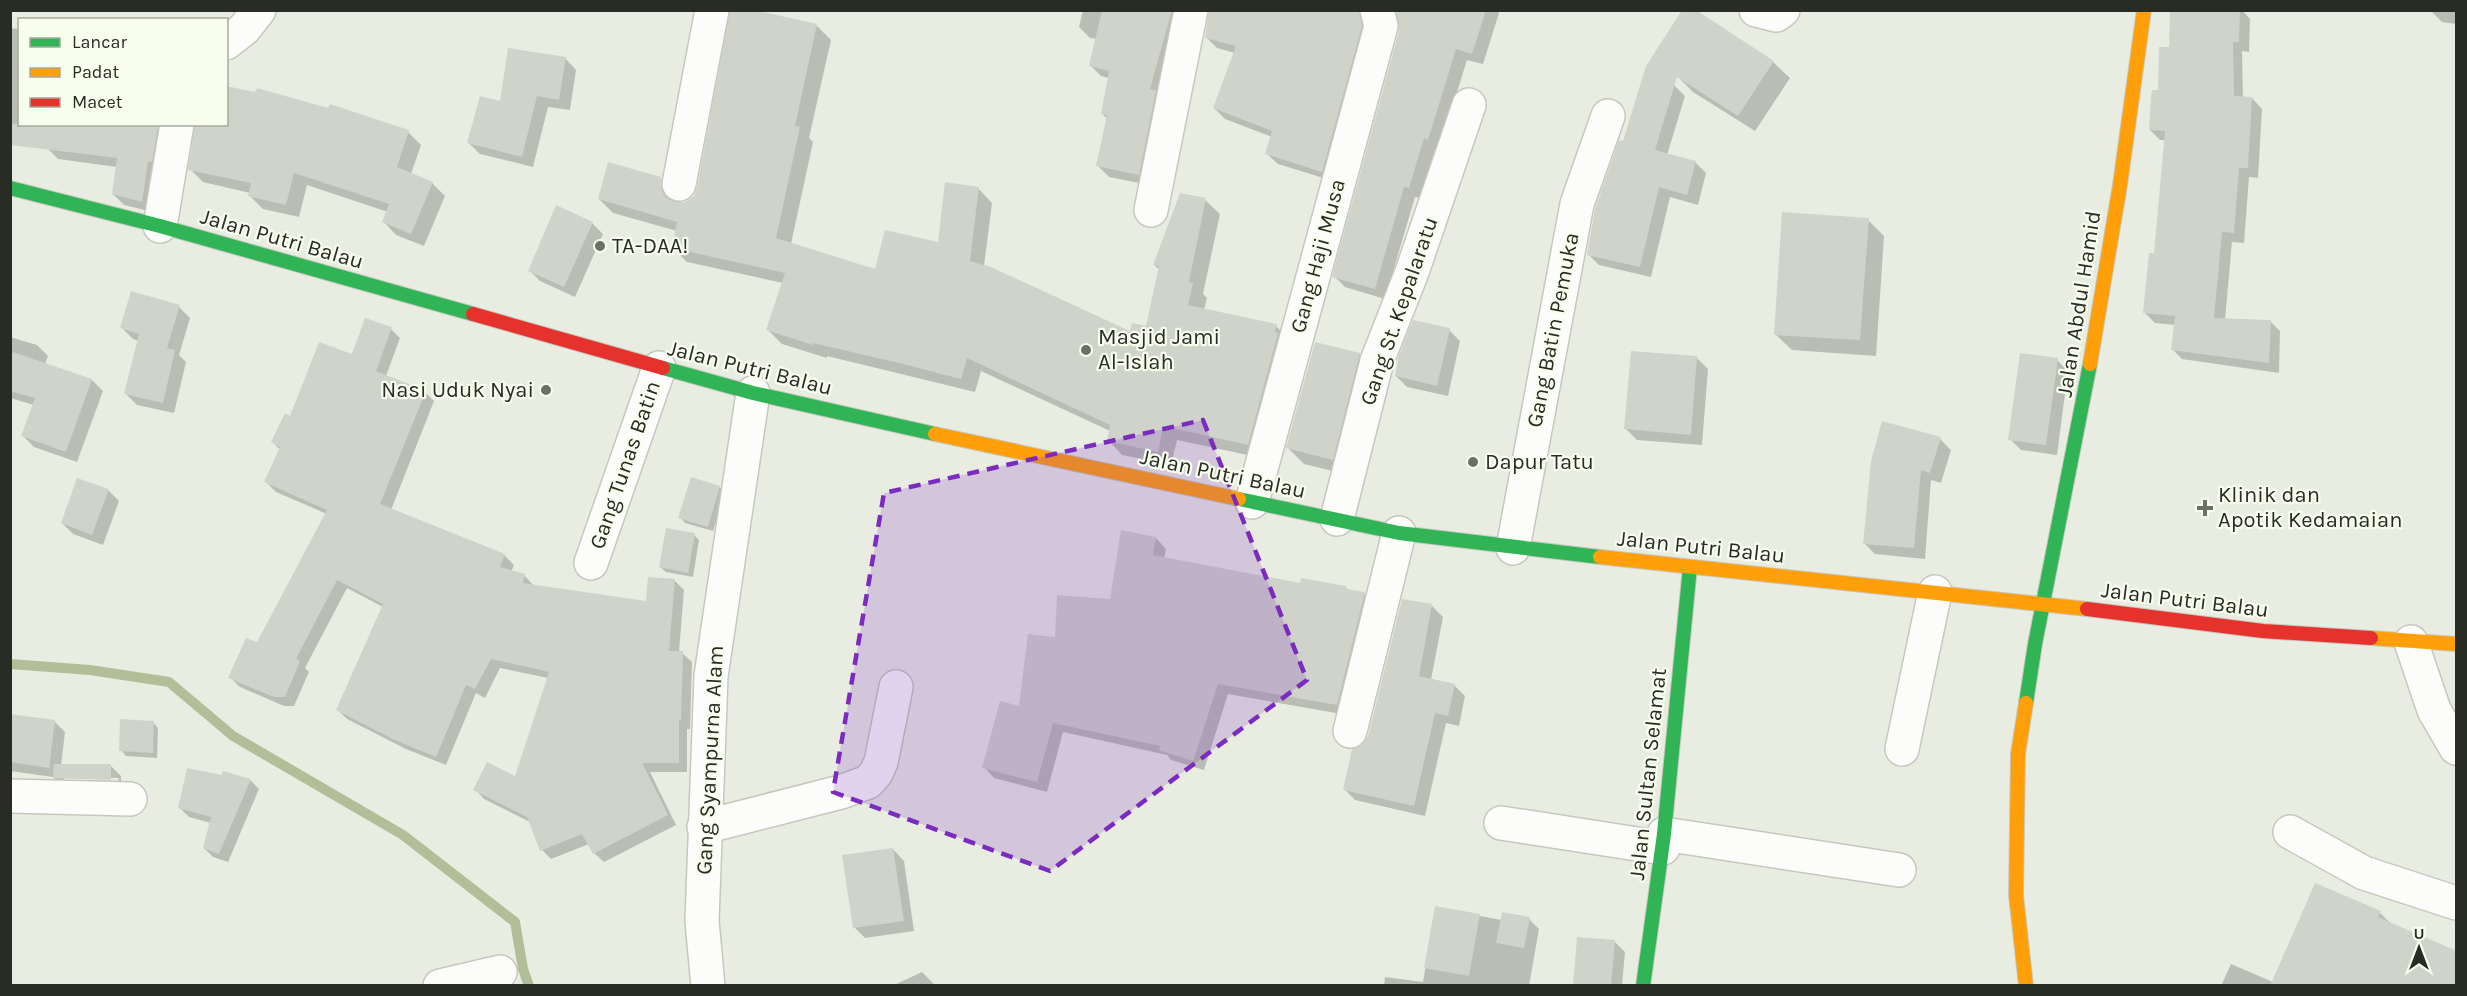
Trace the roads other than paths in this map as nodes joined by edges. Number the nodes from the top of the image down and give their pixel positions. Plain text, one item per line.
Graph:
1 (259, 10) edge
2 (712, 10) edge
3 (1191, 10) edge
4 (1377, 10) edge
5 (1756, 10) edge
6 (1783, 10) edge
7 (2144, 10) edge
8 (228, 41) edge
9 (1469, 105) dead end
10 (1608, 117) dead end
11 (177, 126) edge
12 (679, 184) dead end
13 (10, 188) edge
14 (1151, 210) dead end
15 (160, 226) junction
16 (659, 368) junction
17 (753, 393) junction
18 (1252, 502) junction
19 (1338, 519) junction
20 (1399, 533) junction
21 (1513, 548) junction
22 (591, 563) dead end
23 (1690, 567) junction
24 (1935, 592) junction
25 (2043, 603) junction
26 (2411, 642) junction
27 (2457, 644) edge
28 (896, 687) dead end
29 (1350, 731) dead end
30 (2457, 748) edge
31 (1902, 749) dead end
32 (10, 796) edge
33 (130, 799) dead end
34 (1501, 822) dead end
35 (704, 826) junction
36 (2290, 832) dead end
37 (1664, 841) junction
38 (1899, 870) dead end
39 (2457, 903) edge
40 (500, 972) dead end
41 (440, 986) edge
42 (708, 986) edge
43 (1643, 986) edge
44 (2026, 986) edge

1 - 8 street
2 - 12 street
3 - 14 street
4 - 18 street, Gang Haji Musa
5 - 6 street
7 - 25 main road, Jalan Abdul Hamid
9 - 19 street, Gang St. Kepalaratu
10 - 21 street, Gang Batin Pemuka
11 - 15 street
13 - 15 main road, Jalan Putri Balau
15 - 16 main road, Jalan Putri Balau
16 - 17 main road, Jalan Putri Balau
16 - 22 street, Gang Tunas Batin
17 - 18 main road, Jalan Putri Balau
17 - 35 street, Gang Syampurna Alam
18 - 19 main road, Jalan Putri Balau
19 - 20 main road, Jalan Putri Balau
20 - 21 main road, Jalan Putri Balau
20 - 29 street
21 - 23 main road, Jalan Putri Balau
23 - 24 main road, Jalan Putri Balau
23 - 37 main road, Jalan Sultan Selamat
24 - 25 main road, Jalan Putri Balau
24 - 31 street
25 - 26 main road, Jalan Putri Balau
25 - 44 main road, Jalan Abdul Hamid
26 - 27 main road, Jalan Putri Balau
26 - 30 street
28 - 35 street
32 - 33 street
34 - 37 street
35 - 42 street, Gang Syampurna Alam
36 - 39 street
37 - 38 street
37 - 43 main road, Jalan Sultan Selamat
40 - 41 street

